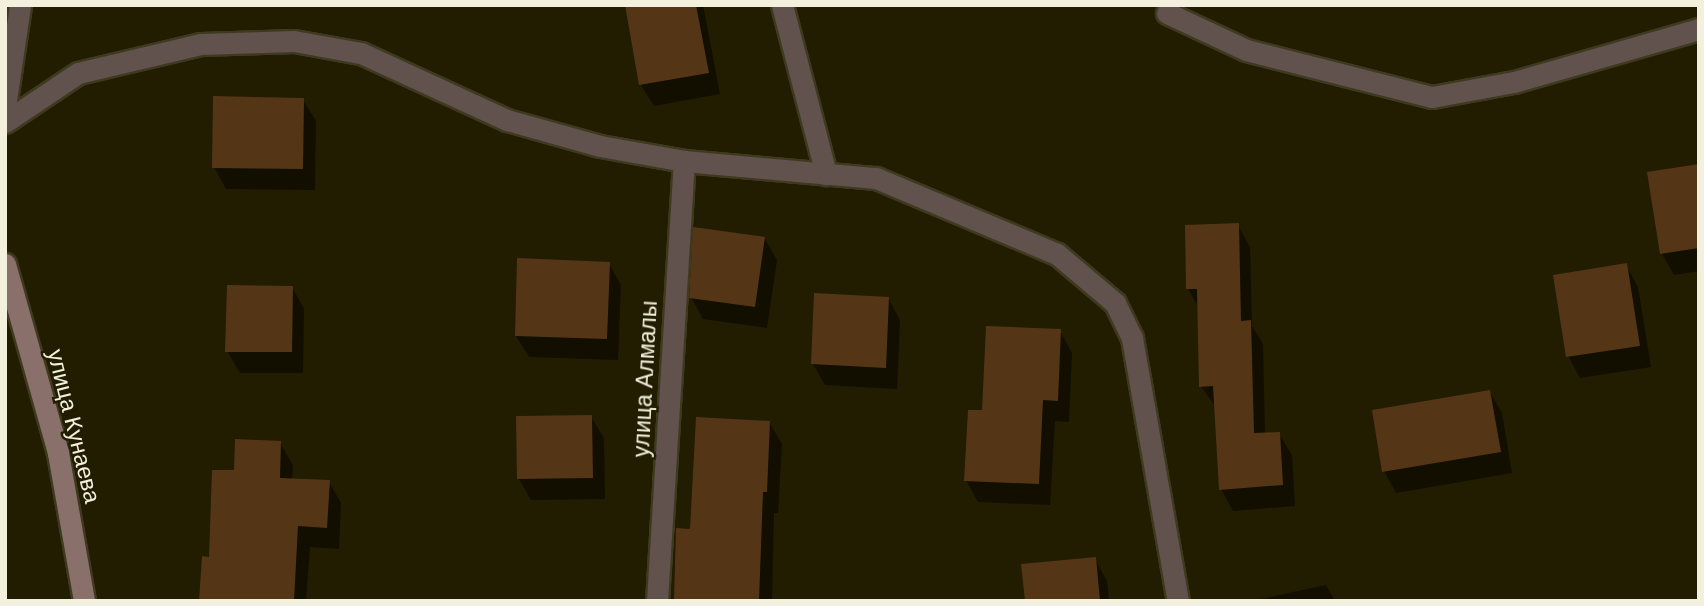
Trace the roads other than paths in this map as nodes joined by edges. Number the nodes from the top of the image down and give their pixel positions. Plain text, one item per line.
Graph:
1 (20, 5) edge
2 (782, 5) edge
3 (1167, 12) dead end
4 (1699, 29) edge
5 (5, 107) edge
6 (5, 122) edge
7 (684, 161) junction
8 (825, 174) junction
9 (5, 264) edge
10 (84, 601) edge
11 (657, 601) edge
12 (1178, 601) edge

1 - 5 street
2 - 8 street
3 - 4 street
6 - 7 street
7 - 8 street
7 - 11 street, улица Алмалы
8 - 12 street
9 - 10 main road, улица Кунаева

